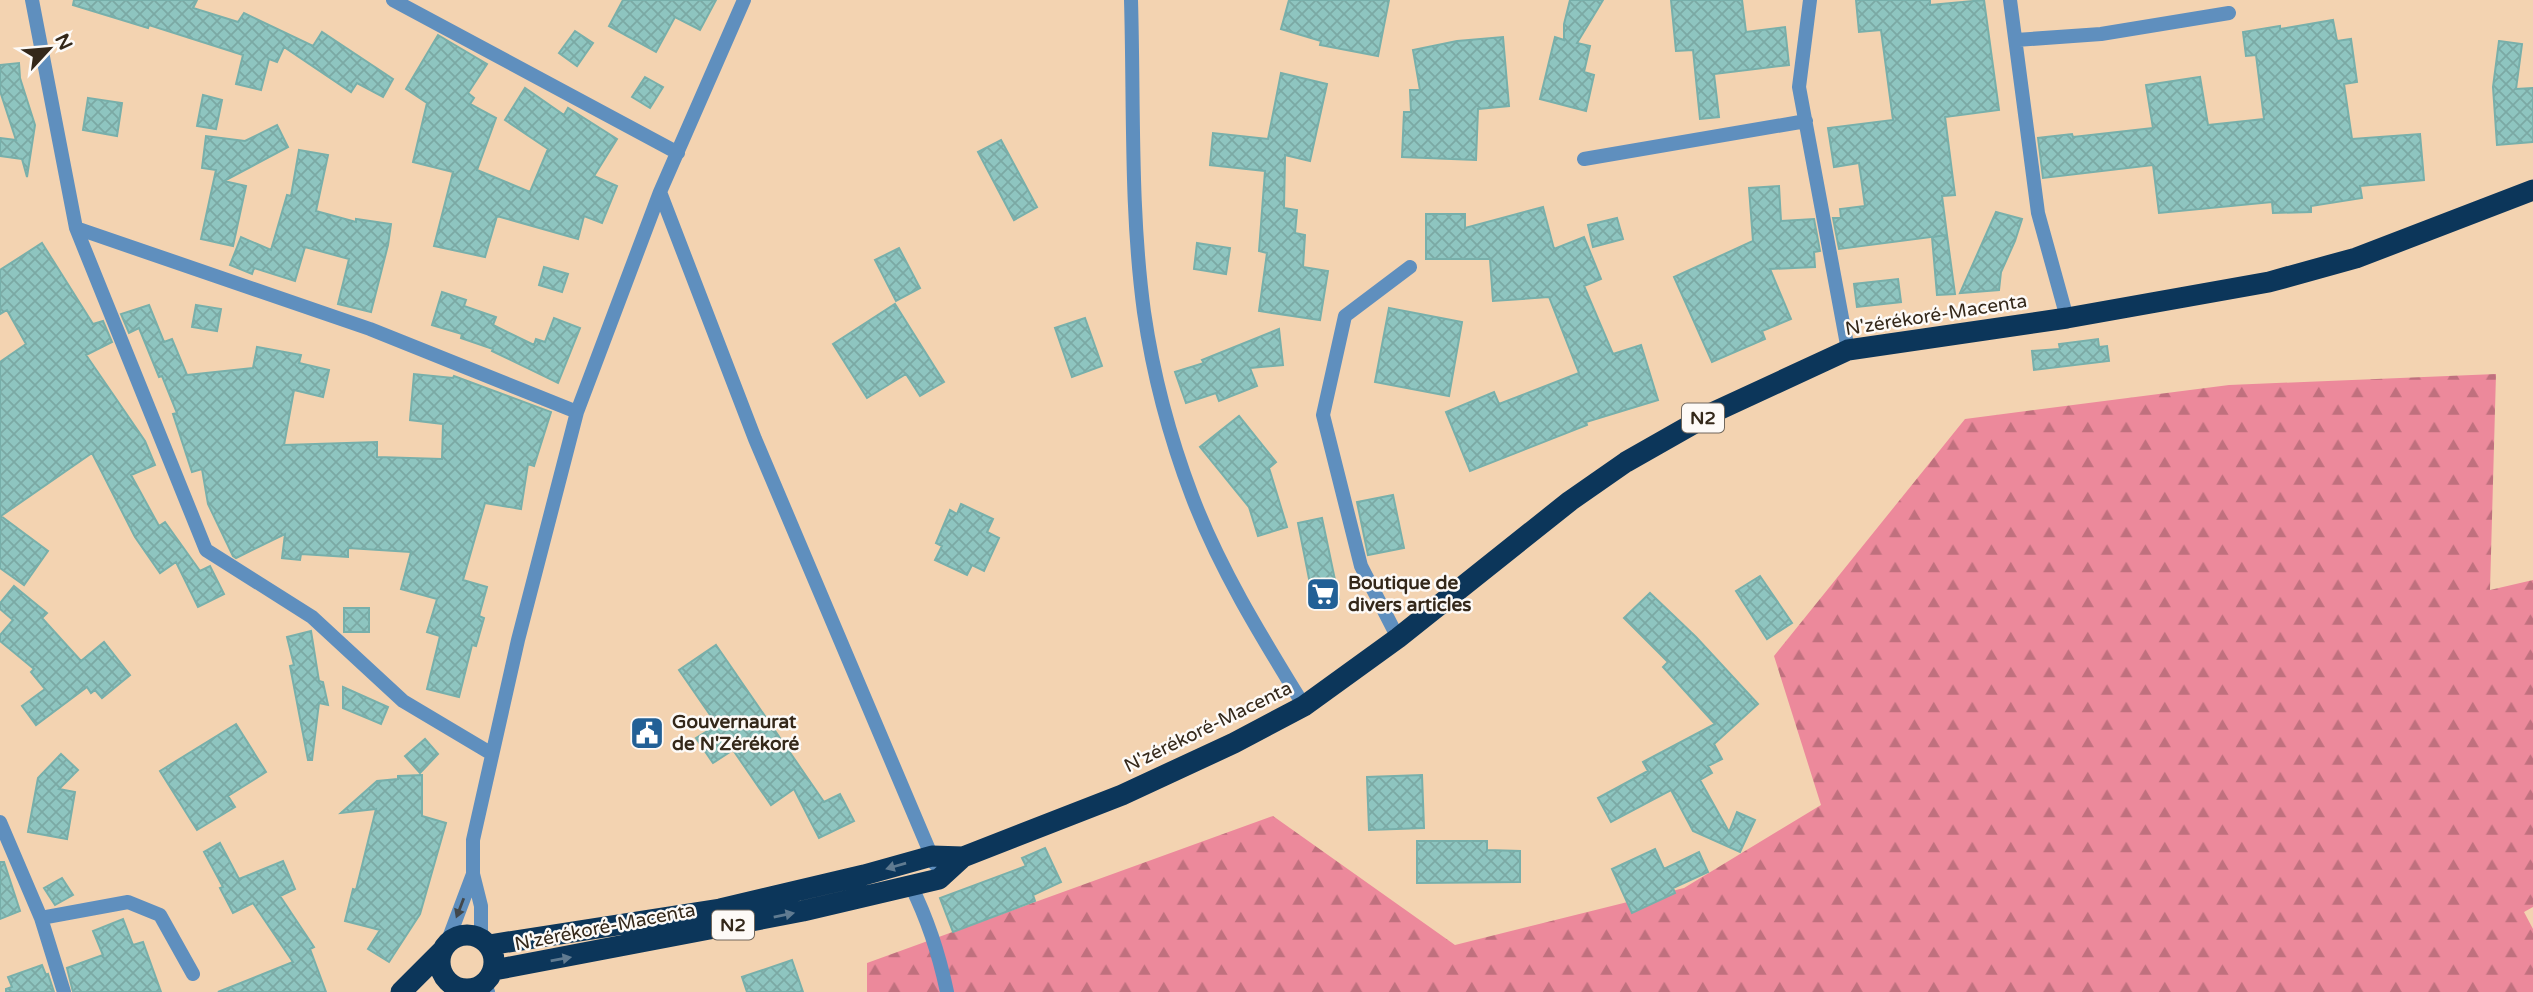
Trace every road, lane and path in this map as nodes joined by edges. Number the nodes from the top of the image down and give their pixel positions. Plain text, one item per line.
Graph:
1 (32, 0) edge
2 (393, 0) edge
3 (744, 0) edge
4 (1131, 0) edge
5 (1810, 0) edge
6 (2010, 0) edge
7 (2230, 13) dead end
8 (2016, 40) junction
9 (1806, 121) junction
10 (678, 153) junction
11 (1584, 159) dead end
12 (2533, 190) edge
13 (660, 192) junction
14 (76, 228) junction
15 (1410, 267) dead end
16 (2067, 318) junction
17 (1848, 350) junction
18 (577, 412) junction
19 (1398, 638) junction
20 (1304, 706) junction
21 (492, 754) junction
22 (0, 822) edge
23 (932, 856) junction
24 (962, 857) junction
25 (473, 874) junction
26 (939, 879) junction
27 (911, 886) junction
28 (41, 918) junction
29 (485, 942) junction
30 (445, 947) junction
31 (194, 974) dead end
32 (478, 986) edge
33 (64, 992) edge
34 (401, 992) edge
35 (947, 992) edge

1 - 14 street
2 - 10 street
3 - 10 street
4 - 20 street
5 - 9 street
6 - 8 street
7 - 8 street
8 - 16 street
9 - 11 street
9 - 17 street
10 - 13 street
12 - 16 highway, N'zérékoré-Macenta / N2
13 - 18 street
13 - 23 street
14 - 18 street
14 - 21 street
15 - 19 street
16 - 17 highway, N'zérékoré-Macenta / N2
17 - 19 highway, N'zérékoré-Macenta / N2
18 - 21 street
19 - 20 highway, N'zérékoré-Macenta / N2
20 - 24 highway, N'zérékoré-Macenta / N2
21 - 25 street
22 - 28 street
23 - 24 highway, N'zérékoré-Macenta / N2
23 - 26 street
23 -> 29 highway, N'zérékoré-Macenta / N2
24 - 26 highway, N'zérékoré-Macenta / N2
25 - 29 street
25 -> 30 street
26 - 27 highway, N'zérékoré-Macenta / N2
32 -> 27 highway, N'zérékoré-Macenta / N2
27 - 35 street
28 - 31 street
28 - 33 street
29 - 30 highway
29 - 32 highway
30 - 32 highway
30 - 34 highway

